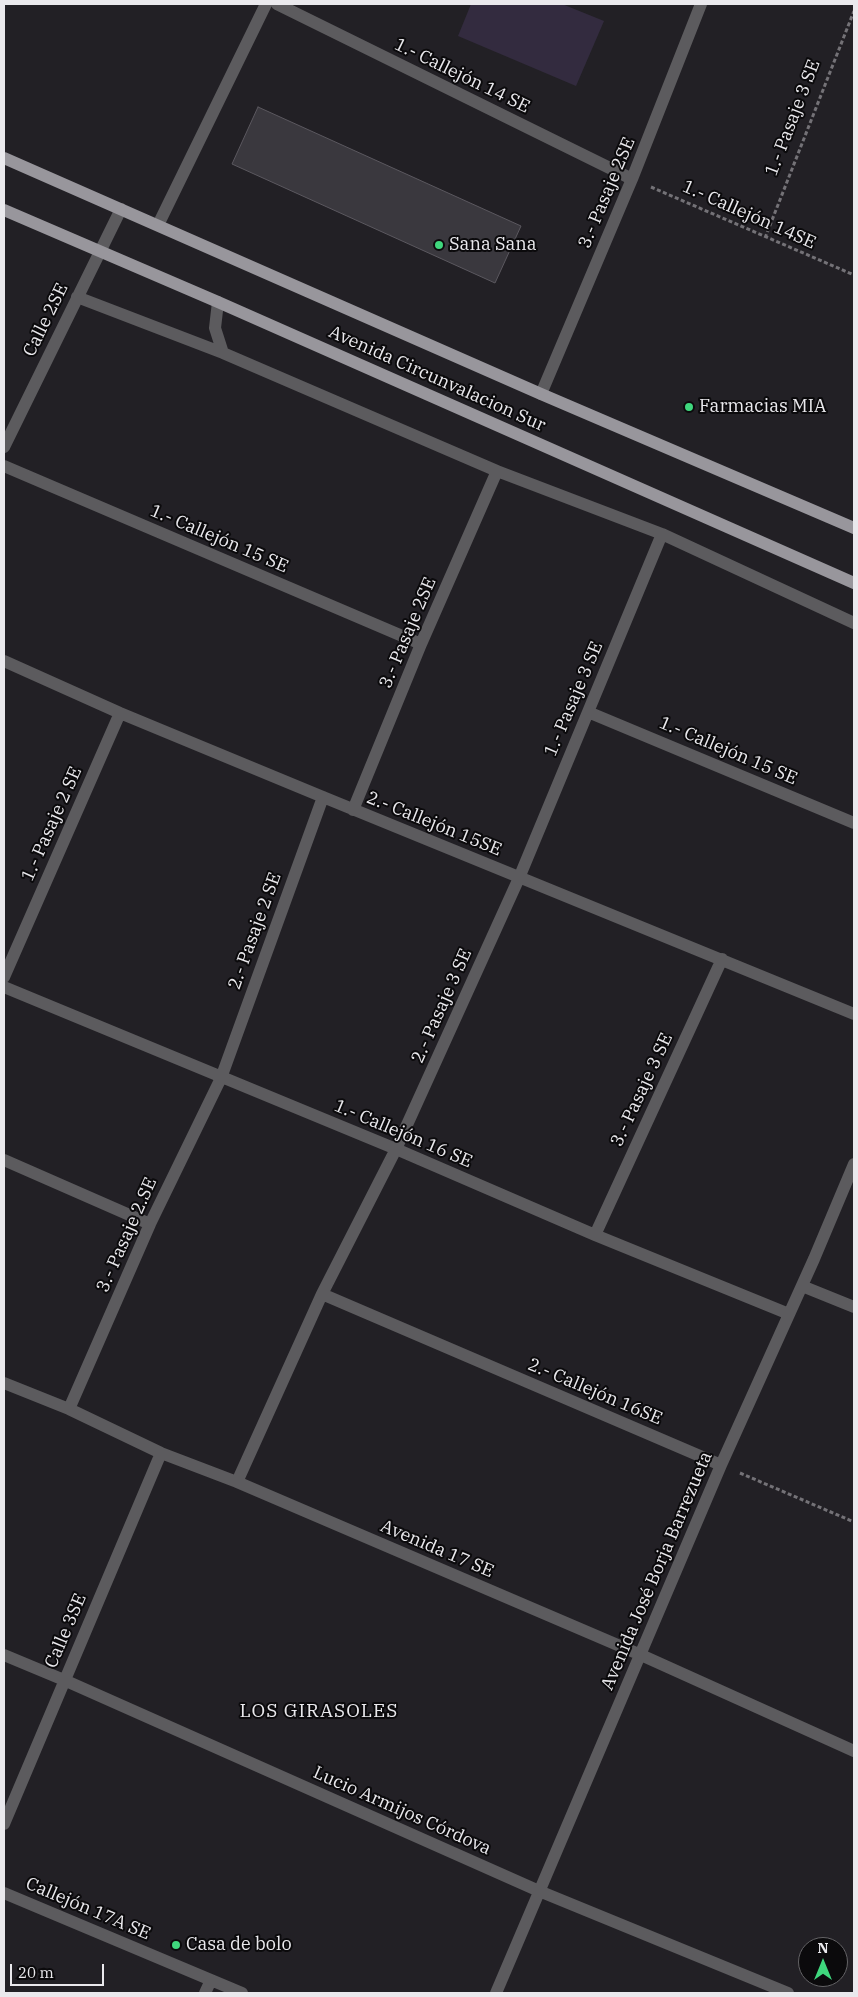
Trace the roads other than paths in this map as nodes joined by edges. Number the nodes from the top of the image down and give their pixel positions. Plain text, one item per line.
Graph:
1 (266, 4) edge
2 (277, 4) edge
3 (701, 4) edge
4 (4, 158) edge
5 (632, 179) junction
6 (121, 209) junction
7 (4, 210) edge
8 (158, 225) junction
9 (99, 251) junction
10 (77, 297) junction
11 (218, 302) junction
12 (223, 353) junction
13 (541, 394) junction
14 (4, 447) edge
15 (4, 466) edge
16 (497, 471) junction
17 (854, 528) edge
18 (662, 534) junction
19 (854, 583) edge
20 (854, 623) edge
21 (421, 644) junction
22 (4, 661) edge
23 (588, 712) junction
24 (120, 713) junction
25 (323, 797) junction
26 (353, 810) junction
27 (854, 823) edge
28 (519, 878) junction
29 (722, 959) junction
30 (4, 977) edge
31 (4, 987) edge
32 (854, 1014) edge
33 (221, 1078) junction
34 (396, 1149) junction
35 (4, 1160) edge
36 (854, 1164) edge
37 (150, 1224) junction
38 (595, 1235) junction
39 (802, 1286) junction
40 (322, 1294) junction
41 (854, 1307) edge
42 (789, 1314) junction
43 (4, 1383) edge
44 (69, 1409) junction
45 (161, 1453) junction
46 (721, 1465) junction
47 (236, 1482) junction
48 (4, 1655) edge
49 (641, 1655) junction
50 (64, 1680) junction
51 (854, 1751) edge
52 (4, 1824) edge
53 (539, 1891) junction
54 (4, 1893) edge
55 (211, 1980) junction
56 (205, 1993) edge
57 (242, 1993) edge
58 (496, 1993) edge
59 (788, 1993) edge

1 - 8 street
2 - 5 street, 1.- Callejón 14 SE
3 - 5 street, 3.- Pasaje 2SE
4 - 6 main road, Avenida Circunvalacion Sur
5 - 13 street, 3.- Pasaje 2SE
6 - 8 main road, Avenida Circunvalacion Sur
6 - 9 street, Calle 2SE
7 - 9 main road, Avenida Circunvalacion Sur
8 - 13 main road, Avenida Circunvalacion Sur
9 - 10 street, Calle 2SE
9 - 11 main road, Avenida Circunvalacion Sur
10 - 12 street
10 - 14 street, Calle 2SE
11 - 12 street
11 - 19 main road, Avenida Circunvalacion Sur
12 - 16 street
13 - 17 main road, Avenida Circunvalacion Sur
15 - 21 street, 1.- Callejón 15 SE
16 - 18 street
16 - 21 street, 3.- Pasaje 2SE
18 - 20 street
18 - 23 street, 1.- Pasaje 3 SE
21 - 26 street, 3.- Pasaje 2SE
22 - 24 street, 2.- Callejón 15SE
23 - 27 street, 1.- Callejón 15 SE
23 - 28 street, 1.- Pasaje 3 SE
24 - 25 street, 2.- Callejón 15SE
24 - 30 street, 1.- Pasaje 2 SE
25 - 26 street, 2.- Callejón 15SE
25 - 33 street, 2.- Pasaje 2 SE
26 - 28 street, 2.- Callejón 15SE
28 - 29 street, 2.- Callejón 15SE
28 - 34 street, 2.- Pasaje 3 SE
29 - 32 street, 2.- Callejón 15SE
29 - 38 street, 3.- Pasaje 3 SE
31 - 33 street, 1.- Callejón 16 SE
33 - 34 street, 1.- Callejón 16 SE
33 - 37 street, 3.- Pasaje 2.SE
34 - 38 street, 1.- Callejón 16 SE
34 - 40 street, 2.- Pasaje 3 SE
35 - 37 street
36 - 39 street, Avenida José Borja Barrezueta
37 - 44 street, 3.- Pasaje 2.SE
38 - 42 street, 1.- Callejón 16 SE
39 - 41 street
39 - 42 street, Avenida José Borja Barrezueta
40 - 46 street, 2.- Callejón 16SE
40 - 47 street
42 - 46 street, Avenida José Borja Barrezueta
43 - 44 street, Avenida 17 SE
44 - 45 street, Avenida 17 SE
45 - 47 street, Avenida 17 SE
45 - 50 street, Calle 3SE
46 - 49 street, Avenida José Borja Barrezueta
47 - 49 street, Avenida 17 SE
48 - 50 street, Lucio Armijos Córdova
49 - 51 street, Avenida 17 SE
49 - 53 street, Avenida José Borja Barrezueta
50 - 52 street, Calle 3SE
50 - 53 street, Lucio Armijos Córdova
53 - 58 street, Avenida José Borja Barrezueta
53 - 59 street, Lucio Armijos Córdova
54 - 55 street, Callejón 17A SE
55 - 56 street
55 - 57 street, Callejón 17A SE

